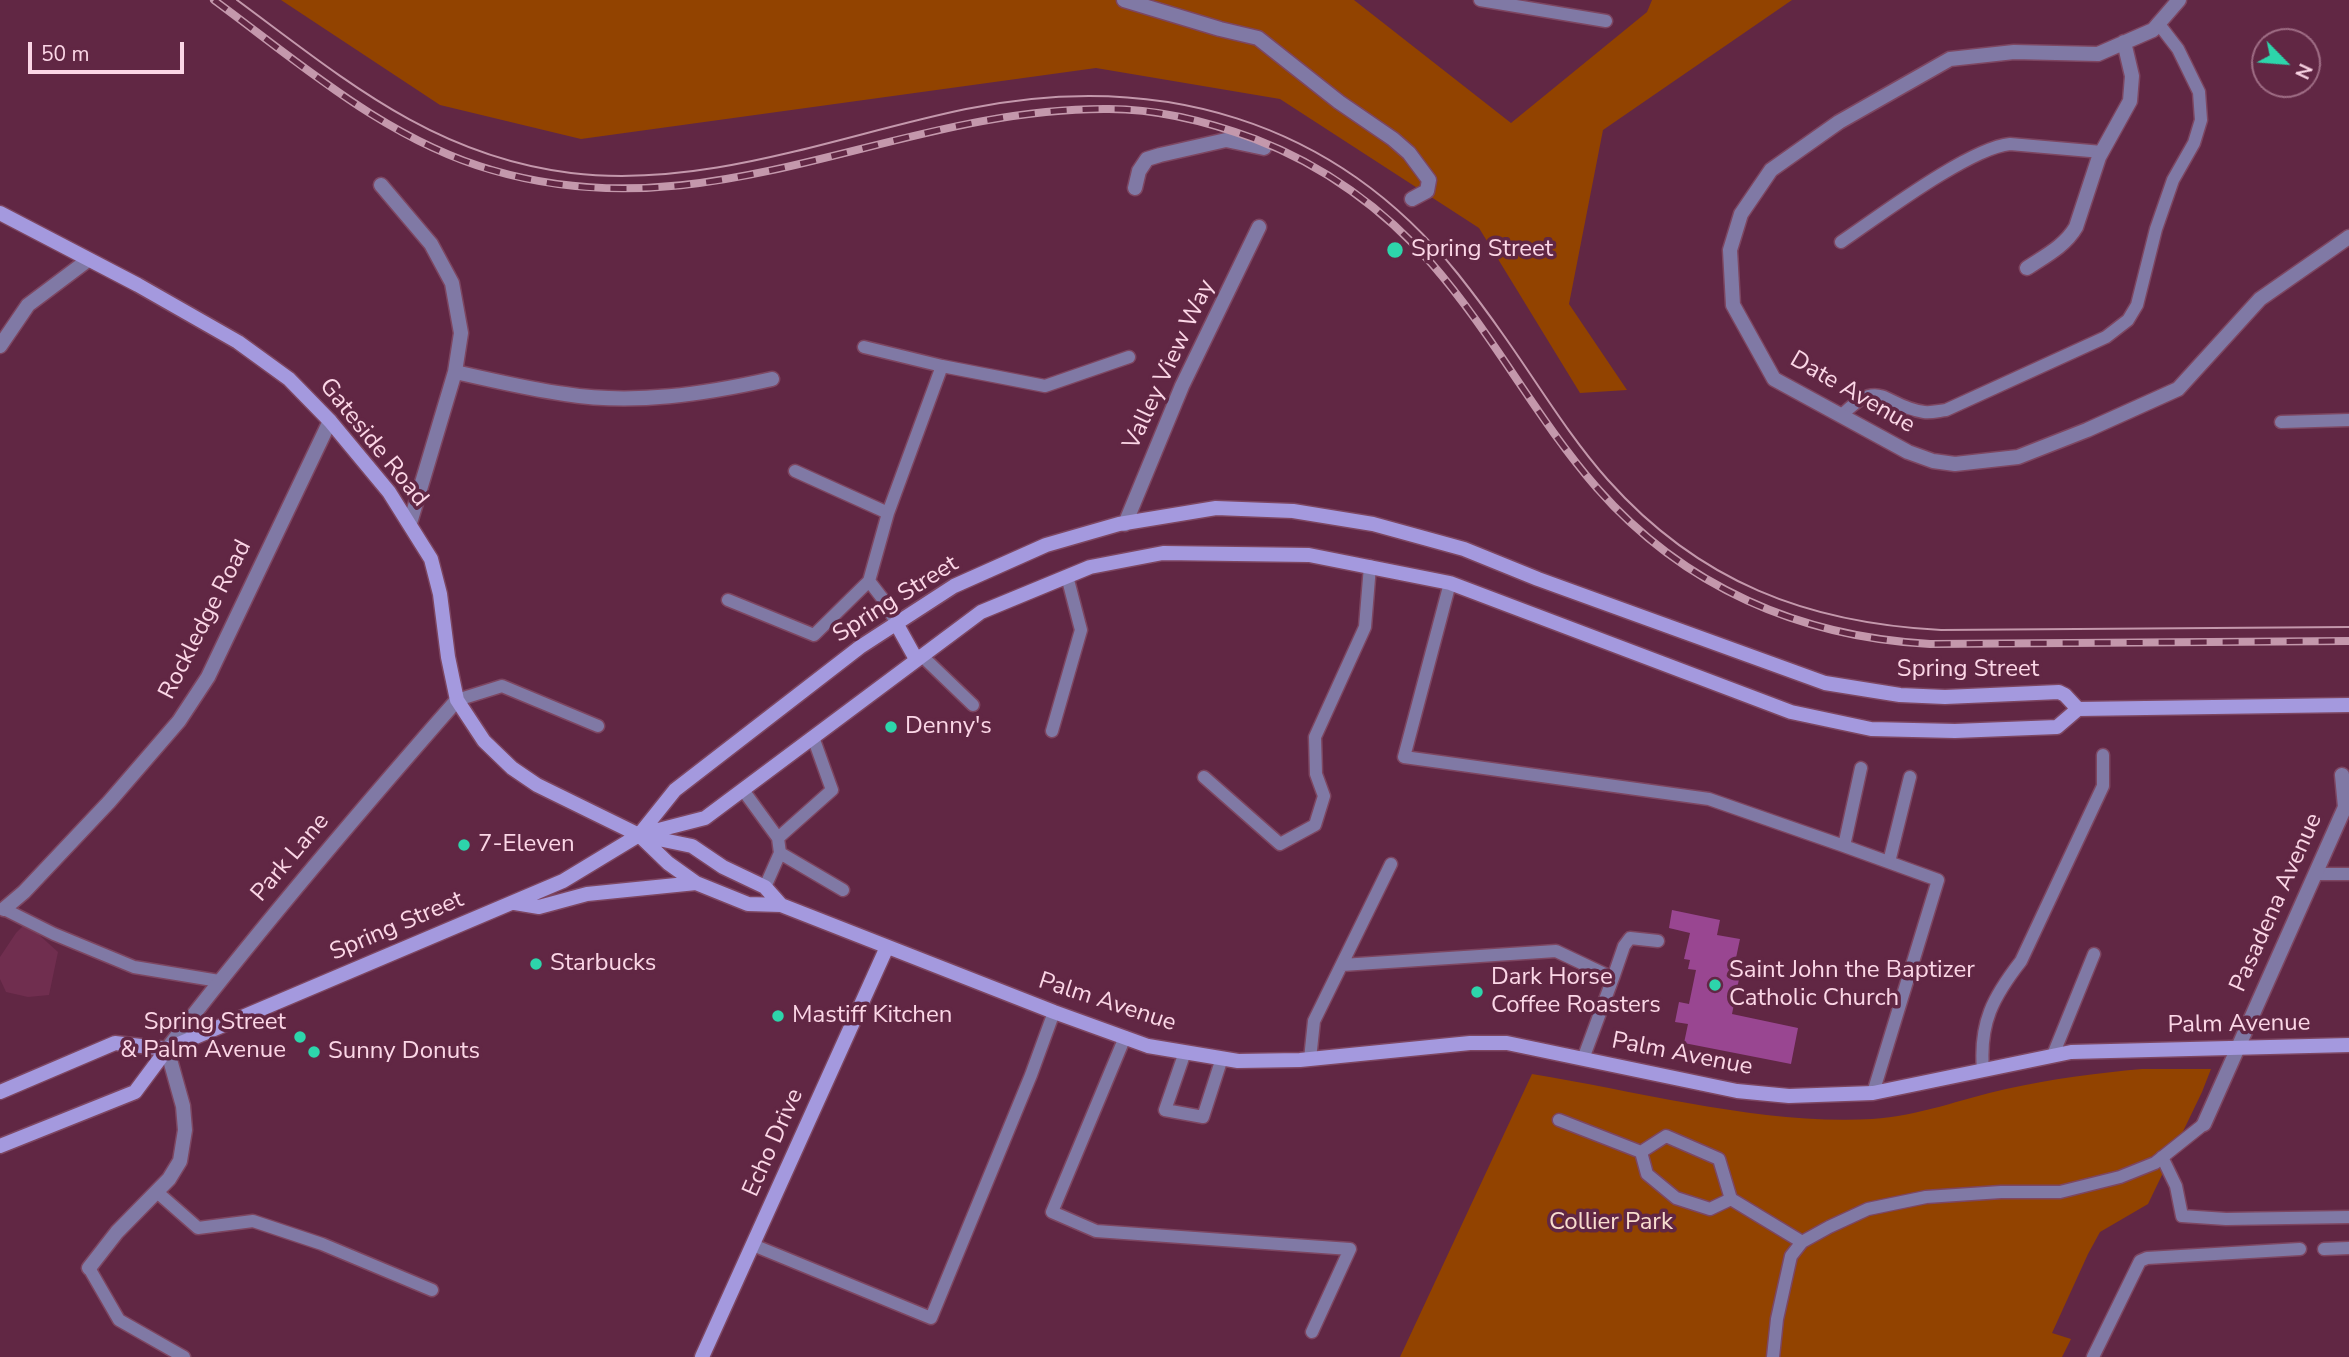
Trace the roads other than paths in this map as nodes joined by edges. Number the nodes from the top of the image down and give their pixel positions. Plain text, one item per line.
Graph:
1 (1124, 0) edge
2 (1479, 0) edge
3 (2179, 0) edge
4 (1606, 21) dead end
5 (2158, 23) junction
6 (2124, 42) junction
7 (1264, 148) dead end
8 (2102, 152) junction
9 (381, 185) dead end
10 (1136, 188) dead end
11 (1412, 199) dead end
12 (0, 213) edge
13 (1259, 227) dead end
14 (2349, 237) edge
15 (1840, 242) dead end
16 (88, 260) junction
17 (2027, 268) dead end
18 (0, 346) edge
19 (864, 346) dead end
20 (1129, 357) dead end
21 (942, 366) junction
22 (455, 372) junction
23 (772, 379) dead end
24 (1841, 416) junction
25 (2349, 420) edge
26 (330, 421) junction
27 (2281, 422) dead end
28 (795, 471) dead end
29 (888, 513) junction
30 (410, 523) junction
31 (1125, 524) junction
32 (1370, 566) junction
33 (1067, 576) junction
34 (869, 581) junction
35 (1450, 583) junction
36 (728, 600) dead end
37 (897, 623) junction
38 (919, 657) junction
39 (457, 700) junction
40 (973, 705) dead end
41 (2349, 705) edge
42 (2078, 709) junction
43 (597, 726) dead end
44 (1052, 731) dead end
45 (813, 737) junction
46 (2103, 755) dead end
47 (1861, 768) dead end
48 (2342, 775) dead end
49 (1204, 777) dead end
50 (1910, 777) dead end
51 (743, 790) junction
52 (639, 835) junction
53 (778, 838) junction
54 (1844, 846) junction
55 (780, 853) junction
56 (1889, 862) junction
57 (1391, 864) dead end
58 (2315, 874) junction
59 (2349, 874) edge
60 (696, 883) junction
61 (765, 887) junction
62 (843, 890) dead end
63 (514, 903) junction
64 (781, 905) junction
65 (4, 909) joint
66 (1658, 941) dead end
67 (887, 947) junction
68 (2095, 954) dead end
69 (1342, 965) junction
70 (1613, 978) junction
71 (219, 981) junction
72 (1054, 1012) junction
73 (1125, 1037) junction
74 (2349, 1045) edge
75 (2238, 1048) junction
76 (166, 1049) junction
77 (1185, 1052) junction
78 (2053, 1055) junction
79 (1222, 1058) junction
80 (1310, 1059) junction
81 (1583, 1059) junction
82 (1983, 1070) junction
83 (0, 1092) edge
84 (1873, 1093) junction
85 (1559, 1120) dead end
86 (2204, 1124) joint
87 (0, 1146) edge
88 (1641, 1152) junction
89 (2162, 1157) junction
90 (157, 1192) junction
91 (1731, 1199) junction
92 (2349, 1217) edge
93 (1802, 1241) junction
94 (753, 1245) junction
95 (2349, 1248) edge
96 (2300, 1249) dead end
97 (2324, 1249) dead end
98 (89, 1269) joint
99 (432, 1290) dead end
100 (1312, 1332) dead end
101 (184, 1357) edge
102 (702, 1357) edge
103 (1773, 1357) edge
104 (2093, 1357) edge

1 - 11 street
2 - 4 lane
3 - 5 street, Date Avenue
5 - 6 street, Date Avenue
5 - 24 lane
6 - 8 street
6 - 24 street, Date Avenue
7 - 10 street
8 - 15 lane
8 - 17 street
9 - 22 street
12 - 16 main road, Gateside Road
13 - 31 street, Valley View Way
14 - 24 street, Date Avenue
16 - 18 street
16 - 26 main road, Gateside Road
19 - 21 lane
20 - 21 lane
21 - 29 lane
22 - 23 street
22 - 30 street
25 - 27 lane
26 - 30 main road, Gateside Road
26 - 65 street, Rockledge Road
28 - 29 lane
29 - 34 lane
30 - 39 main road, Gateside Road
31 - 37 main road, Spring Street
31 - 42 main road, Spring Street
32 - 33 main road, Spring Street
32 - 35 main road, Spring Street
32 - 49 lane
33 - 38 main road, Spring Street
33 - 44 lane
34 - 36 lane
34 - 37 lane
35 - 42 main road, Spring Street
35 - 54 lane
37 - 38 main road
37 - 52 main road, Spring Street
38 - 40 lane
38 - 45 main road, Spring Street
39 - 43 lane
39 - 52 main road, Gateside Road
39 - 71 street, Park Lane
41 - 42 main road
45 - 51 main road, Spring Street
45 - 53 lane
46 - 82 lane
47 - 54 lane
48 - 58 street, Pasadena Avenue
50 - 56 lane
51 - 52 main road, Spring Street
51 - 53 lane
52 - 60 main road, Palm Avenue
52 - 61 main road, Palm Avenue
52 - 63 main road, Spring Street
53 - 55 lane
54 - 56 lane
55 - 61 lane
55 - 62 lane
56 - 84 lane
57 - 69 lane
58 - 59 lane
58 - 75 street, Pasadena Avenue
60 - 63 main road
60 - 64 main road, Palm Avenue
61 - 64 main road, Palm Avenue
63 - 76 main road, Spring Street
64 - 67 main road, Palm Avenue
65 - 71 lane
66 - 70 lane
67 - 72 main road, Palm Avenue
67 - 94 main road, Echo Drive
68 - 78 lane
69 - 70 lane
69 - 80 lane
70 - 81 lane
71 - 76 street, Park Lane
72 - 73 main road, Palm Avenue
72 - 94 lane
73 - 77 main road, Palm Avenue
73 - 100 lane
74 - 75 main road, Palm Avenue
75 - 78 main road, Palm Avenue
75 - 86 street, Pasadena Avenue
76 - 83 main road, Spring Street
76 - 87 main road
76 - 90 street
77 - 79 main road, Palm Avenue
77 - 79 lane
78 - 82 main road, Palm Avenue
79 - 80 main road, Palm Avenue
80 - 81 main road, Palm Avenue
81 - 84 main road, Palm Avenue
82 - 84 main road, Palm Avenue
85 - 88 lane
86 - 89 lane
88 - 91 lane
88 - 91 lane
89 - 92 lane
89 - 93 lane
90 - 98 street
90 - 99 lane
91 - 93 lane
93 - 103 lane
94 - 102 main road, Echo Drive
95 - 97 lane
96 - 104 lane
98 - 101 lane

